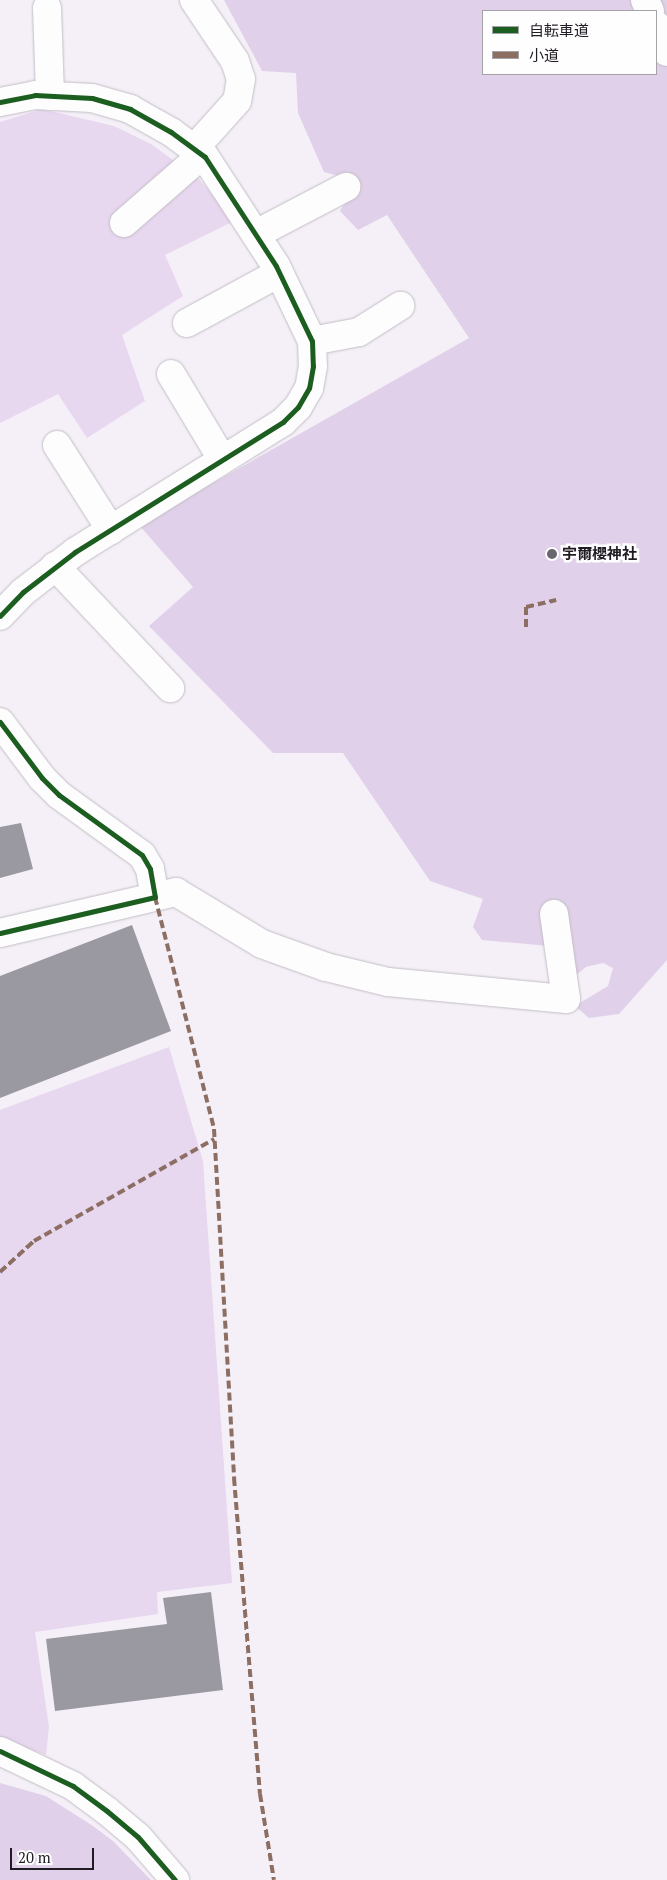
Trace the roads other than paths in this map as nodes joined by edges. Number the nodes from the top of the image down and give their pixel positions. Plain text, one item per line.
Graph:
1 (194, 0) edge
2 (46, 8) dead end
3 (657, 27) edge
4 (667, 52) edge
5 (50, 96) junction
6 (0, 102) edge
7 (198, 152) junction
8 (346, 186) dead end
9 (124, 223) dead end
10 (256, 234) junction
11 (279, 274) junction
12 (400, 306) dead end
13 (187, 323) dead end
14 (312, 341) junction
15 (171, 374) dead end
16 (57, 445) dead end
17 (222, 459) junction
18 (112, 530) junction
19 (56, 566) junction
20 (4, 605) edge
21 (170, 688) dead end
22 (0, 722) edge
23 (155, 897) junction
24 (554, 914) dead end
25 (0, 933) edge
26 (0, 1751) edge
27 (174, 1880) edge

1 - 7 street
2 - 5 street
3 - 4 street
5 - 6 street
5 - 7 street
7 - 9 street
7 - 10 street
8 - 10 street
10 - 11 street
11 - 13 street
11 - 14 street
12 - 14 street
14 - 17 street
15 - 17 street
16 - 18 street
17 - 18 street
18 - 19 street
19 - 20 street
19 - 21 street
22 - 23 street
23 - 24 street
23 - 25 street
26 - 27 street

